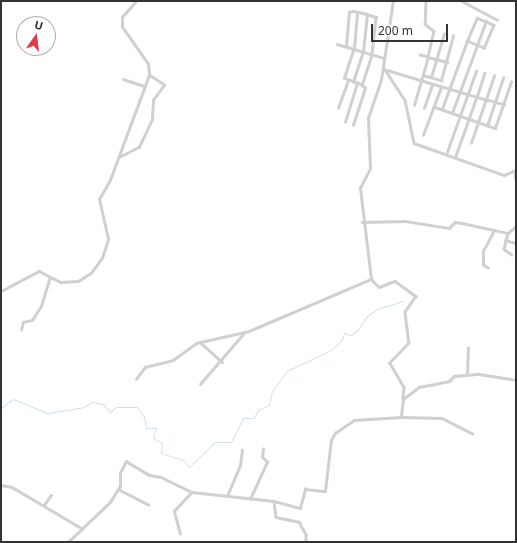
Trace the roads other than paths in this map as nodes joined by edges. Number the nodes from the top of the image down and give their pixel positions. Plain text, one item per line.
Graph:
1 (136, 1) edge
2 (393, 1) edge
3 (426, 1) edge
4 (462, 1) edge
5 (357, 12) junction
6 (367, 14) junction
7 (497, 20) dead end
8 (486, 21) junction
9 (444, 34) dead end
10 (453, 36) dead end
11 (467, 40) junction
12 (337, 44) dead end
13 (476, 44) junction
14 (346, 46) junction
15 (354, 48) junction
16 (363, 52) junction
17 (372, 54) junction
18 (420, 55) dead end
19 (428, 57) junction
20 (384, 58) junction
21 (438, 59) junction
22 (447, 62) junction
23 (384, 67) junction
24 (476, 71) dead end
25 (485, 73) dead end
26 (149, 75) junction
27 (423, 75) junction
28 (494, 76) dead end
29 (431, 77) junction
30 (503, 78) dead end
31 (123, 79) dead end
32 (348, 81) junction
33 (353, 82) junction
34 (421, 82) junction
35 (511, 82) dead end
36 (358, 83) junction
37 (362, 85) junction
38 (432, 85) junction
39 (145, 86) junction
40 (441, 87) junction
41 (449, 89) junction
42 (459, 92) junction
43 (468, 95) junction
44 (477, 97) junction
45 (486, 99) junction
46 (496, 102) junction
47 (504, 104) junction
48 (414, 105) dead end
49 (435, 107) junction
50 (338, 108) dead end
51 (424, 108) dead end
52 (442, 109) junction
53 (452, 113) junction
54 (460, 116) junction
55 (469, 119) junction
56 (345, 122) dead end
57 (478, 123) junction
58 (353, 125) dead end
59 (487, 126) junction
60 (423, 135) dead end
61 (471, 143) dead end
62 (447, 152) junction
63 (456, 156) junction
64 (117, 158) junction
65 (516, 171) edge
66 (516, 180) edge
67 (516, 190) edge
68 (362, 222) junction
69 (493, 232) junction
70 (508, 233) junction
71 (505, 240) junction
72 (516, 243) edge
73 (510, 254) dead end
74 (488, 268) dead end
75 (50, 277) junction
76 (371, 279) junction
77 (1, 291) edge
78 (21, 330) dead end
79 (245, 332) junction
80 (200, 342) junction
81 (468, 348) dead end
82 (222, 362) junction
83 (467, 375) junction
84 (136, 379) dead end
85 (516, 380) edge
86 (200, 384) dead end
87 (403, 399) junction
88 (401, 417) junction
89 (472, 433) dead end
90 (263, 449) dead end
91 (242, 450) dead end
92 (1, 485) edge
93 (118, 489) junction
94 (192, 492) junction
95 (51, 494) dead end
96 (227, 496) junction
97 (250, 499) junction
98 (274, 501) junction
99 (148, 504) dead end
100 (44, 505) junction
101 (83, 529) junction
102 (180, 534) dead end
103 (68, 542) edge
104 (306, 542) edge

1 - 26 street
2 - 20 street
3 - 19 street
4 - 7 street
5 - 6 street
5 - 14 street
5 - 15 street
6 - 16 street
6 - 17 street
8 - 11 street
8 - 13 street
8 - 13 street
9 - 21 street
10 - 22 street
11 - 13 street
11 - 41 street
12 - 14 street
13 - 42 street
14 - 15 street
15 - 16 street
15 - 32 street
16 - 17 street
16 - 33 street
17 - 20 street
17 - 37 street
18 - 19 street
19 - 21 street
19 - 27 street
20 - 23 street
21 - 22 street
21 - 29 street
22 - 29 street
23 - 34 street
23 - 62 street
23 - 68 street
24 - 43 street
25 - 44 street
26 - 39 street
26 - 64 street
27 - 29 street
27 - 34 street
28 - 45 street
30 - 46 street
31 - 39 street
32 - 33 street
32 - 50 street
33 - 36 street
34 - 38 street
34 - 48 street
35 - 47 street
36 - 37 street
36 - 56 street
37 - 58 street
38 - 40 street
38 - 51 street
39 - 64 street
40 - 41 street
40 - 49 street
41 - 42 street
41 - 52 street
42 - 43 street
42 - 53 street
43 - 44 street
43 - 54 street
44 - 45 street
44 - 55 street
45 - 46 street
45 - 57 street
46 - 47 street
46 - 59 street
47 - 59 street
49 - 52 street
49 - 60 street
52 - 53 street
53 - 54 street
54 - 55 street
54 - 62 street
55 - 57 street
55 - 63 street
57 - 59 street
57 - 61 street
62 - 63 street
63 - 65 street
64 - 75 street
65 - 66 street
67 - 70 street
68 - 69 street
68 - 76 street
69 - 70 street
69 - 74 street
70 - 71 street
71 - 72 street
71 - 73 street
75 - 77 street
75 - 78 street
76 - 79 street
76 - 87 street
79 - 80 street
79 - 82 street
80 - 82 street
80 - 84 street
81 - 83 street
82 - 86 street
83 - 85 street
83 - 87 street
87 - 88 street
88 - 89 street
88 - 98 street
90 - 97 street
91 - 96 street
92 - 100 street
93 - 94 street
93 - 99 street
93 - 101 street
94 - 96 street
94 - 102 street
95 - 100 street
96 - 97 street
97 - 98 street
98 - 104 street
100 - 101 street
101 - 103 street

